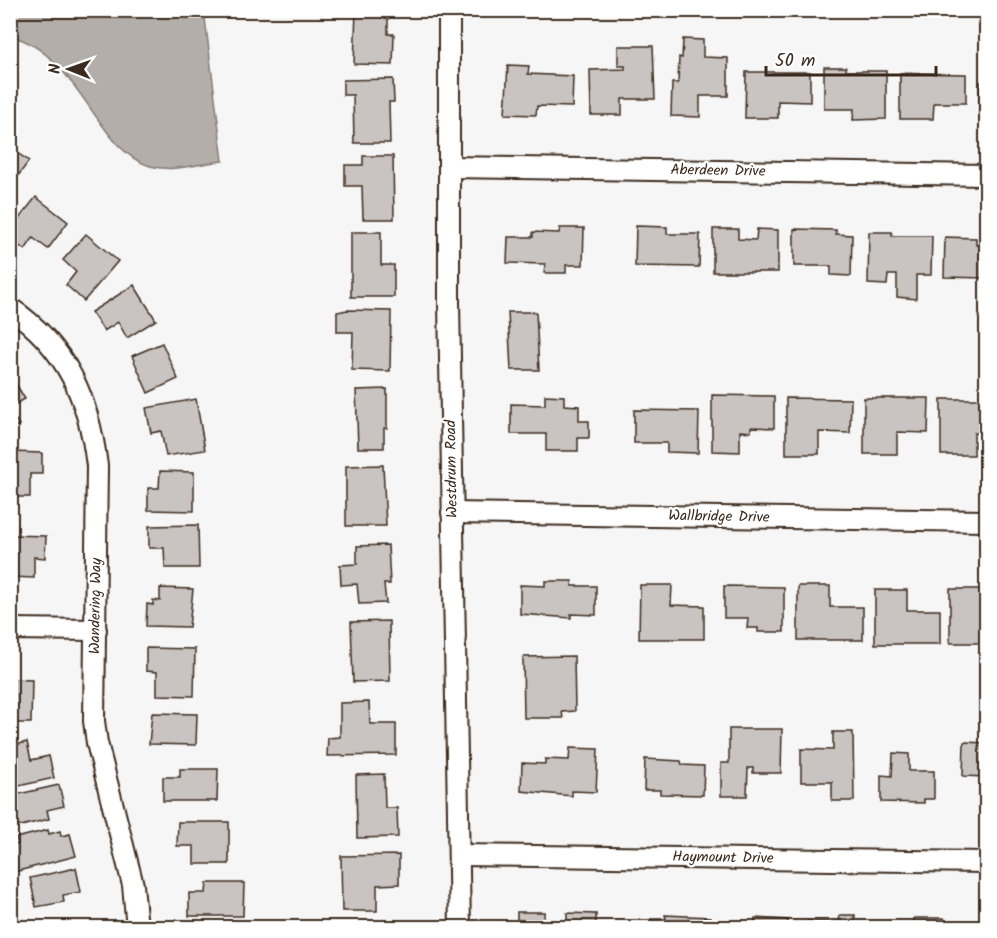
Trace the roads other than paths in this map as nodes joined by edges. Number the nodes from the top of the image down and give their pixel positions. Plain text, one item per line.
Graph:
1 (449, 10) edge
2 (450, 167) junction
3 (987, 175) edge
4 (10, 308) edge
5 (452, 513) junction
6 (987, 521) edge
7 (10, 629) edge
8 (96, 630) junction
9 (459, 855) junction
10 (987, 862) edge
11 (137, 927) edge
12 (460, 927) edge

1 - 2 street, Westdrum Road
2 - 3 street, Aberdeen Drive
2 - 5 street, Westdrum Road
4 - 8 street, Wandering Way
5 - 6 street, Wallbridge Drive
5 - 9 street, Westdrum Road
7 - 8 street
8 - 11 street, Wandering Way
9 - 10 street, Haymount Drive
9 - 12 street, Westdrum Road

